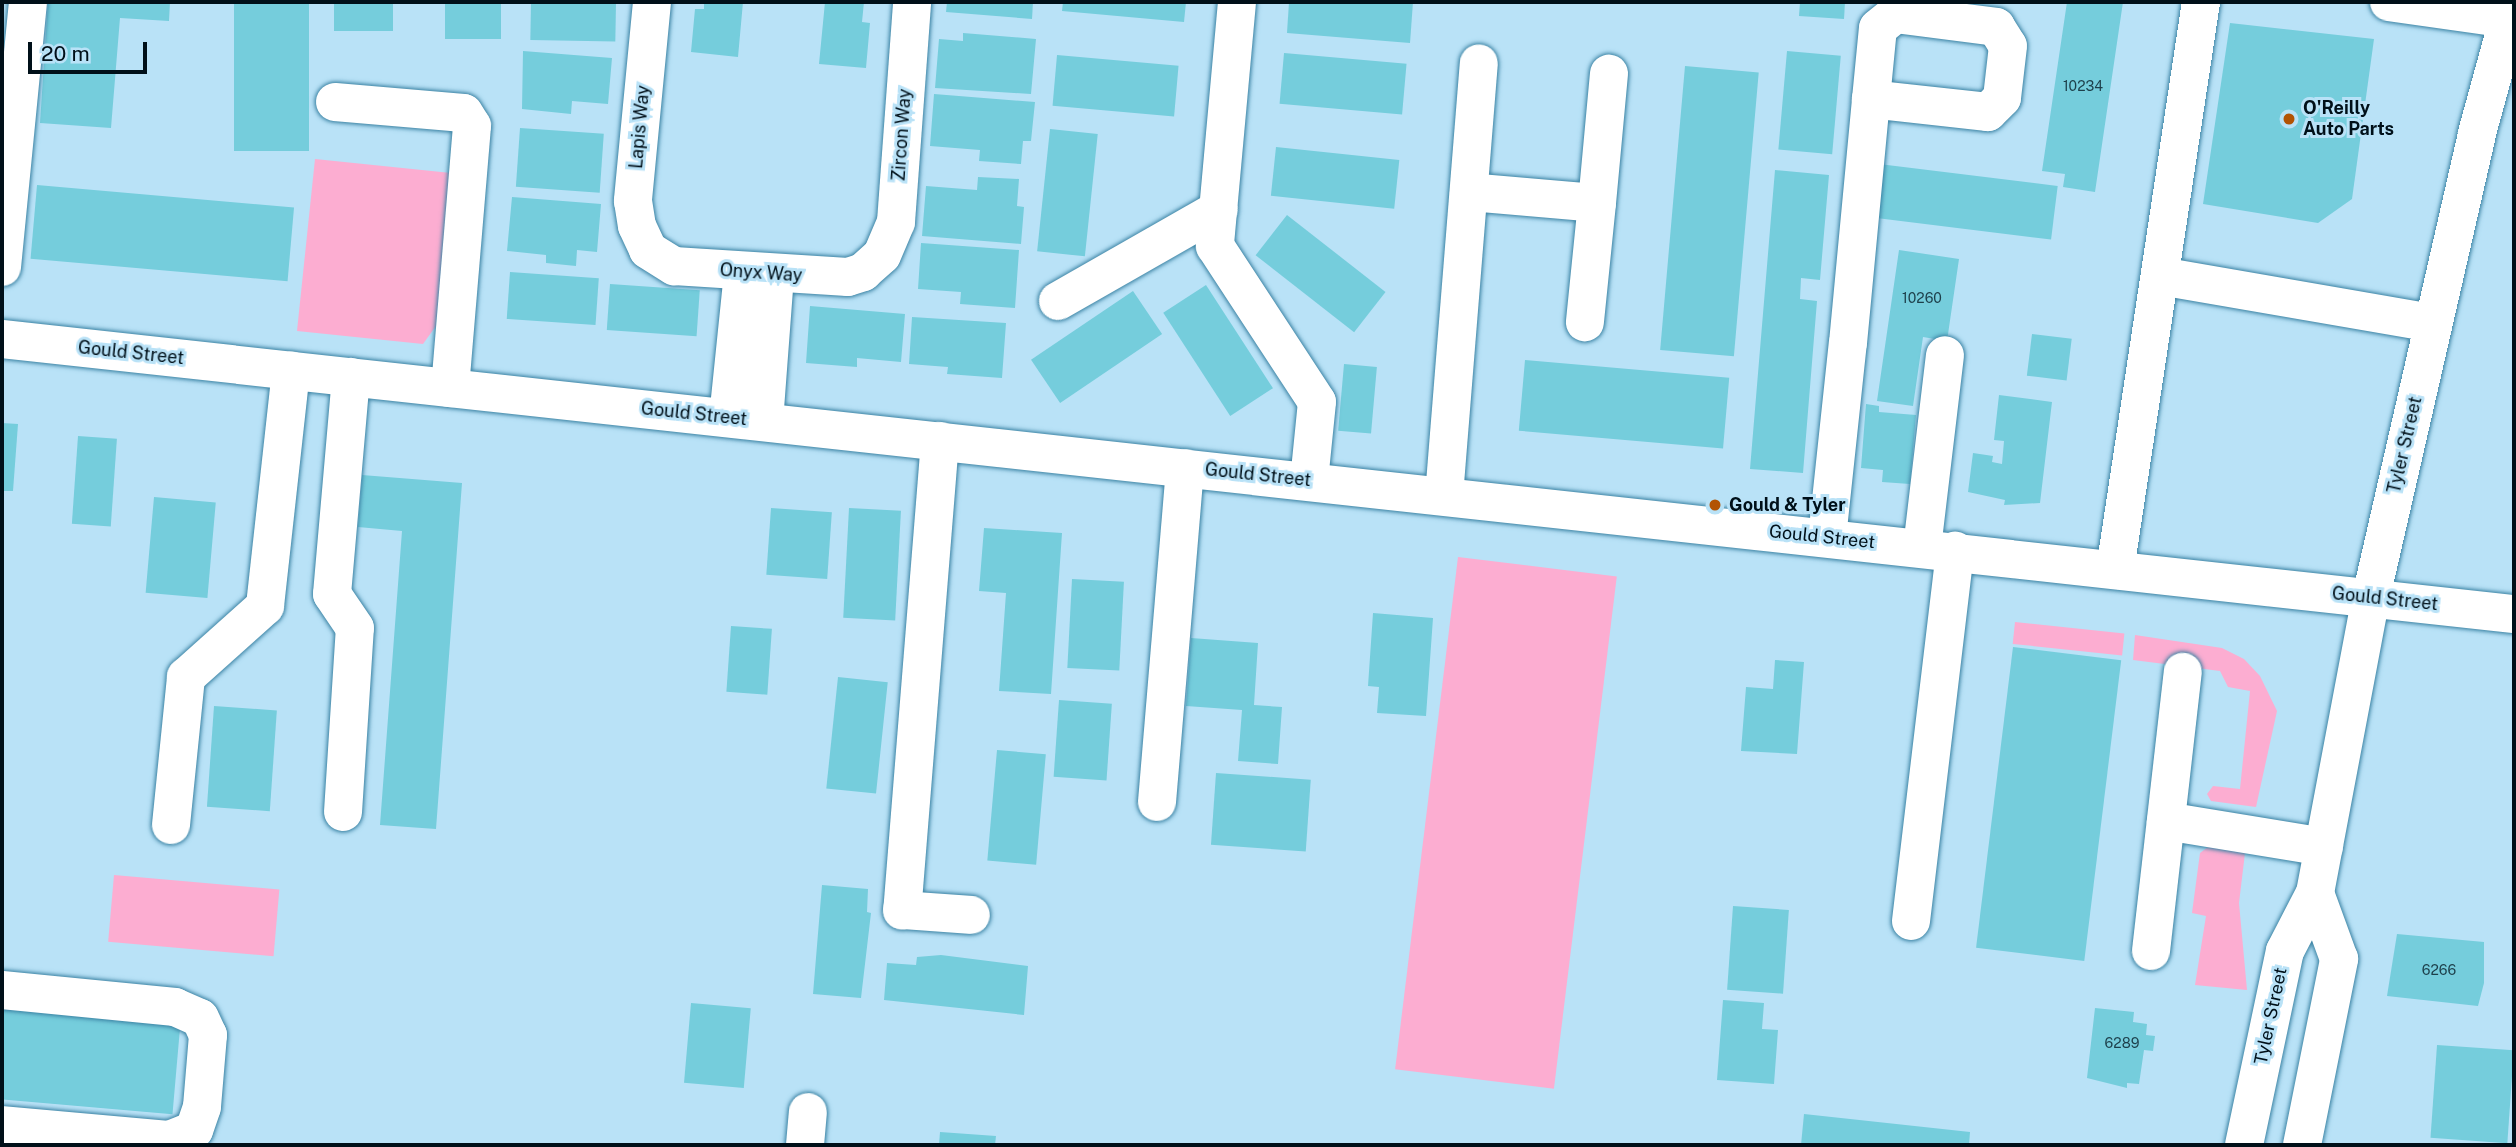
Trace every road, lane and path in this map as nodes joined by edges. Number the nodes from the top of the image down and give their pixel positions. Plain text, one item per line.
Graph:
1 (28, 2) edge
2 (652, 2) edge
3 (912, 2) edge
4 (1237, 2) edge
5 (2201, 2) edge
6 (2389, 2) edge
7 (2511, 10) edge
8 (1479, 63) dead end
9 (1609, 74) dead end
10 (1871, 99) dead end
11 (335, 103) dead end
12 (1469, 192) junction
13 (1597, 203) junction
14 (1219, 209) junction
15 (648, 250) joint
16 (874, 263) joint
17 (2, 267) edge
18 (759, 274) junction
19 (2160, 276) junction
20 (1058, 300) dead end
21 (1586, 322) dead end
22 (2433, 323) junction
23 (2, 339) edge
24 (1945, 355) dead end
25 (291, 370) junction
26 (352, 377) junction
27 (450, 388) junction
28 (746, 420) junction
29 (940, 441) junction
30 (1185, 468) junction
31 (1308, 481) junction
32 (1444, 496) junction
33 (1827, 538) junction
34 (1939, 550) junction
35 (2115, 570) junction
36 (2371, 597) junction
37 (2514, 614) edge
38 (2183, 672) dead end
39 (1157, 802) dead end
40 (343, 812) dead end
41 (2166, 821) junction
42 (171, 825) dead end
43 (2324, 847) junction
44 (2315, 893) junction
45 (971, 915) dead end
46 (1911, 920) dead end
47 (2151, 951) dead end
48 (2, 990) edge
49 (2, 1125) edge
50 (157, 1142) edge
51 (2244, 1145) edge
52 (2302, 1145) edge

1 - 17 street
2 - 15 street, Lapis Way
3 - 16 street, Zircon Way
4 - 14 street
5 - 19 street
6 - 7 street
7 - 22 street, Tyler Street
8 - 12 street
9 - 13 street
10 - 33 street
11 - 27 street
12 - 13 street
12 - 32 street
13 - 21 street
14 - 20 street
14 - 31 street
15 - 18 street, Onyx Way
16 - 18 street, Onyx Way
18 - 28 street
19 - 22 street
19 - 35 street
22 - 36 street, Tyler Street
23 - 25 street, Gould Street
24 - 34 street
25 - 26 street, Gould Street
25 - 42 street
26 - 27 street, Gould Street
26 - 40 street
27 - 28 street, Gould Street
28 - 29 street, Gould Street
29 - 30 street, Gould Street
29 - 45 street
30 - 31 street, Gould Street
30 - 39 street
31 - 32 street, Gould Street
32 - 33 street, Gould Street
33 - 34 street, Gould Street
34 - 35 street, Gould Street
34 - 46 street
35 - 36 street, Gould Street
36 - 37 street, Gould Street
36 - 43 street, Tyler Street
38 - 41 street
41 - 43 street
41 - 47 street
43 - 44 street, Tyler Street
44 - 51 street, Tyler Street
44 - 52 street
48 - 50 street
49 - 50 street

